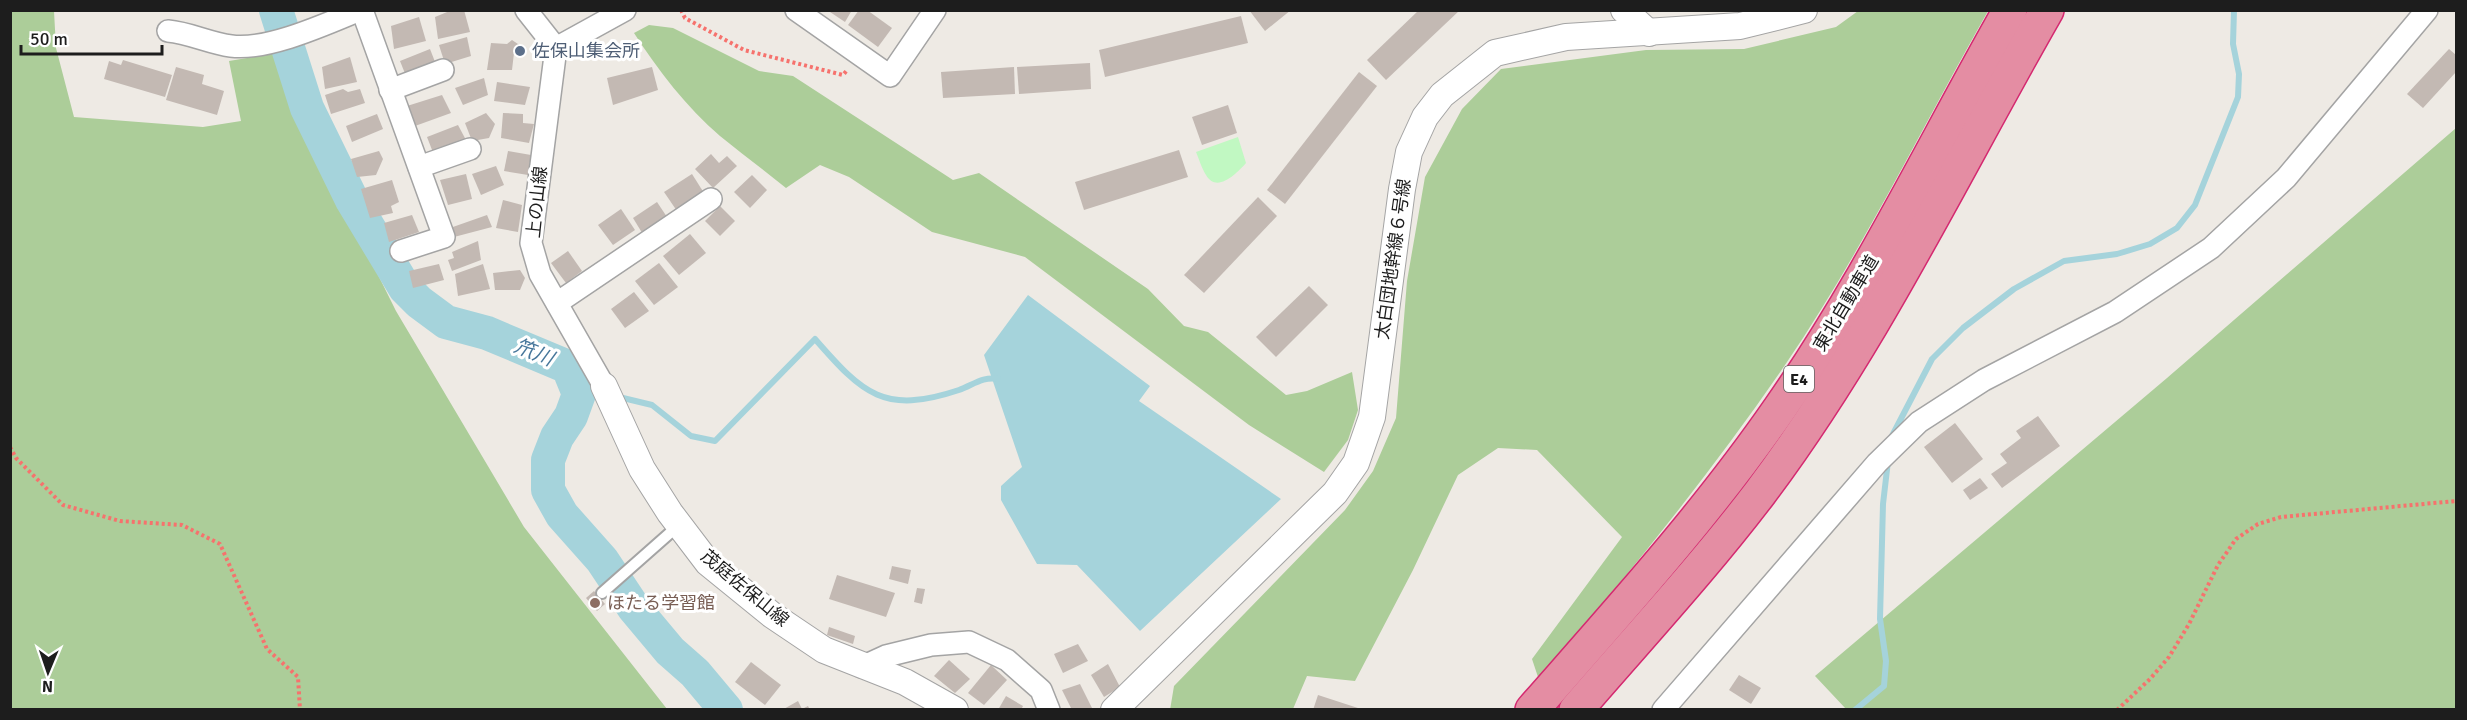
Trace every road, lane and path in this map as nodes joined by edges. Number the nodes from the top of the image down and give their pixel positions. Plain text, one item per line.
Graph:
1 (361, 10) edge
2 (526, 10) edge
3 (625, 10) edge
4 (681, 10) edge
5 (796, 10) edge
6 (935, 10) edge
7 (1624, 10) edge
8 (1804, 10) edge
9 (2010, 10) edge
10 (2047, 10) edge
11 (2427, 10) edge
12 (168, 31) dead end
13 (1649, 33) junction
14 (556, 48) junction
15 (443, 70) dead end
16 (843, 75) dead end
17 (390, 90) junction
18 (470, 149) dead end
19 (419, 167) junction
20 (711, 199) dead end
21 (401, 251) dead end
22 (557, 303) junction
23 (604, 386) joint
24 (10, 447) edge
25 (2457, 501) edge
26 (679, 525) junction
27 (602, 593) dead end
28 (862, 667) junction
29 (300, 710) edge
30 (955, 710) edge
31 (1049, 710) edge
32 (1114, 710) edge
33 (1532, 710) edge
34 (1576, 710) edge
35 (1663, 710) edge
36 (2116, 710) edge

1 - 12 street
1 - 17 street
2 - 14 street
3 - 14 street
4 - 16 path
5 - 6 street
7 - 13 street
8 - 13 street, 太白団地幹線６号線
9 - 33 highway, 東北自動車道 / E4
10 - 34 highway, 東北自動車道 / E4
11 - 35 street
13 - 32 street, 太白団地幹線６号線
14 - 22 street, 上の山線
15 - 17 street
17 - 19 street
18 - 19 street
19 - 21 street
20 - 22 street
22 - 23 street, 上の山線
23 - 26 street, 茂庭佐保山線
24 - 29 path
25 - 36 path
26 - 27 lane
26 - 28 street, 茂庭佐保山線
28 - 30 street, 茂庭佐保山線
28 - 31 street

